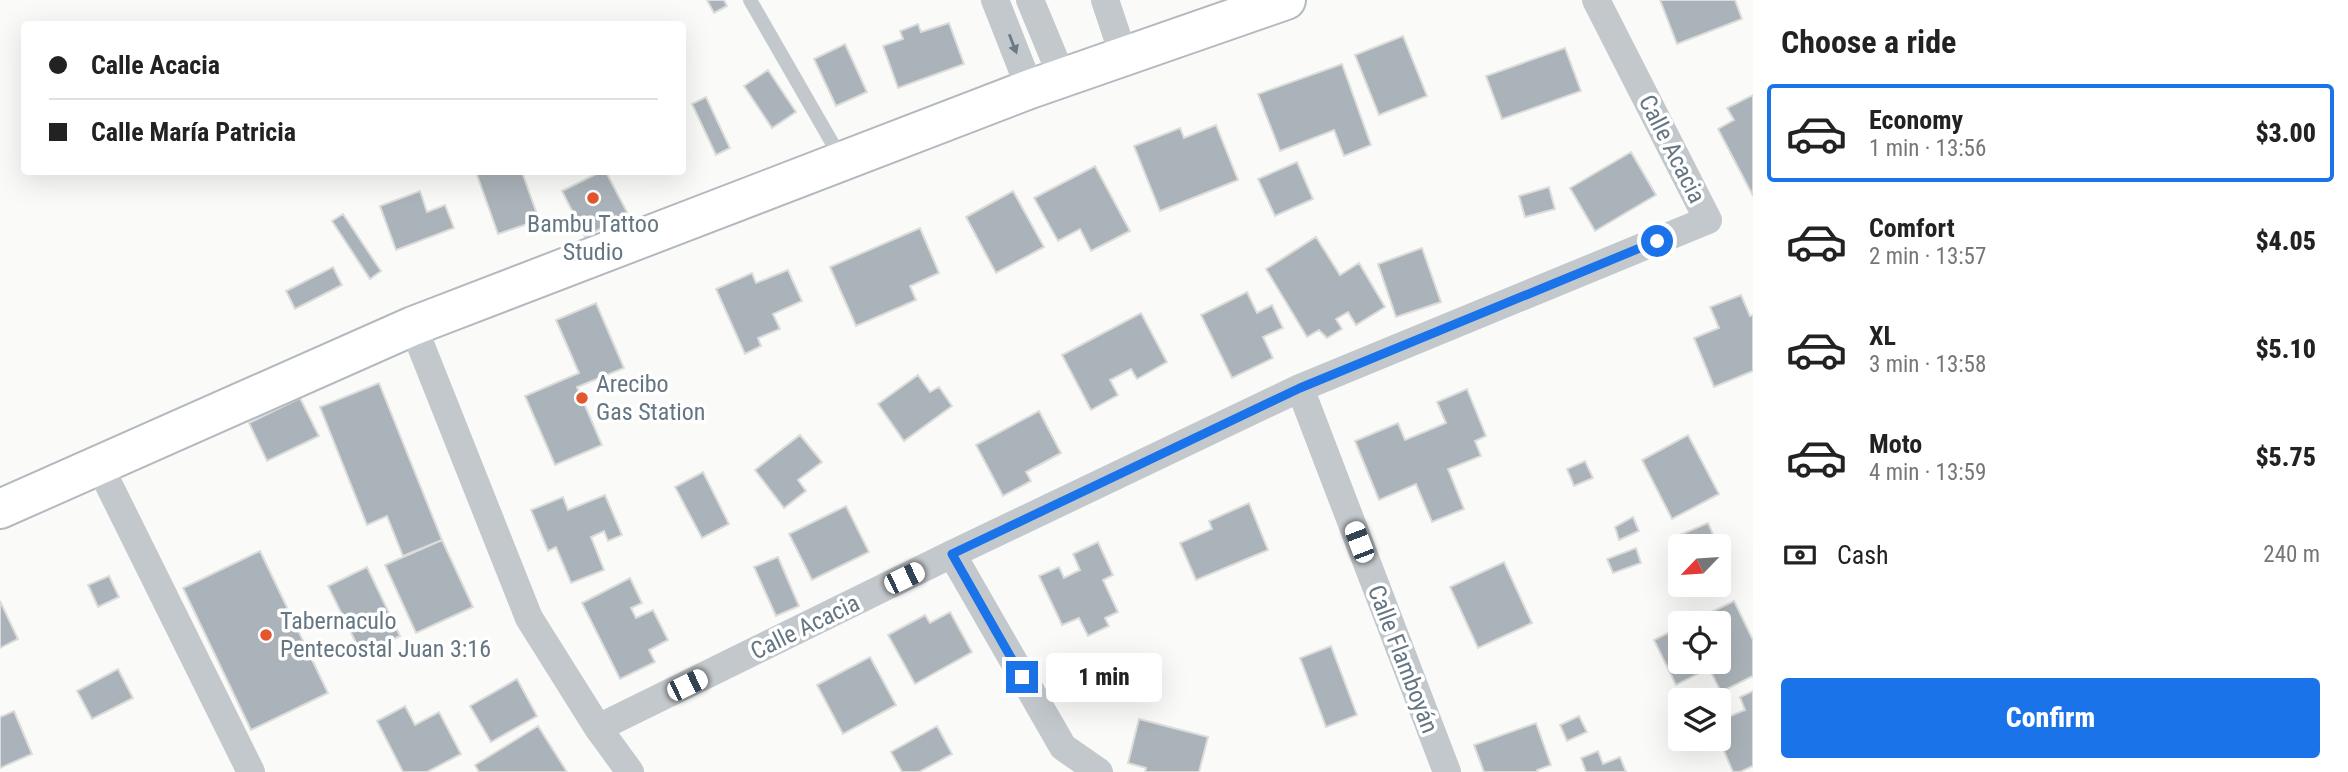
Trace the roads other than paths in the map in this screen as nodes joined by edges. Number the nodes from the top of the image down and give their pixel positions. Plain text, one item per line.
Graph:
1 (750, 0) edge
2 (995, 0) edge
3 (1030, 0) edge
4 (1105, 0) edge
5 (1286, 0) edge
6 (1596, 0) edge
7 (1124, 57) junction
8 (1046, 83) junction
9 (842, 161) junction
10 (413, 326) junction
11 (1300, 388) junction
12 (99, 465) junction
13 (0, 509) edge
14 (952, 554) junction
15 (598, 728) junction
16 (251, 772) edge
17 (630, 772) edge
18 (1099, 772) edge
19 (1447, 772) edge

1 - 9 lane
2 -> 8 street
3 - 8 street
4 - 7 street
5 - 7 street
6 - 11 street, Calle Acacia
7 - 8 street
8 - 9 street
9 - 10 street
10 - 12 street
10 - 15 street
11 - 14 street, Calle Acacia
11 - 19 street, Calle Flamboyán
12 - 13 street
12 - 16 street
14 - 15 street, Calle Acacia
14 - 18 street
15 - 17 street

